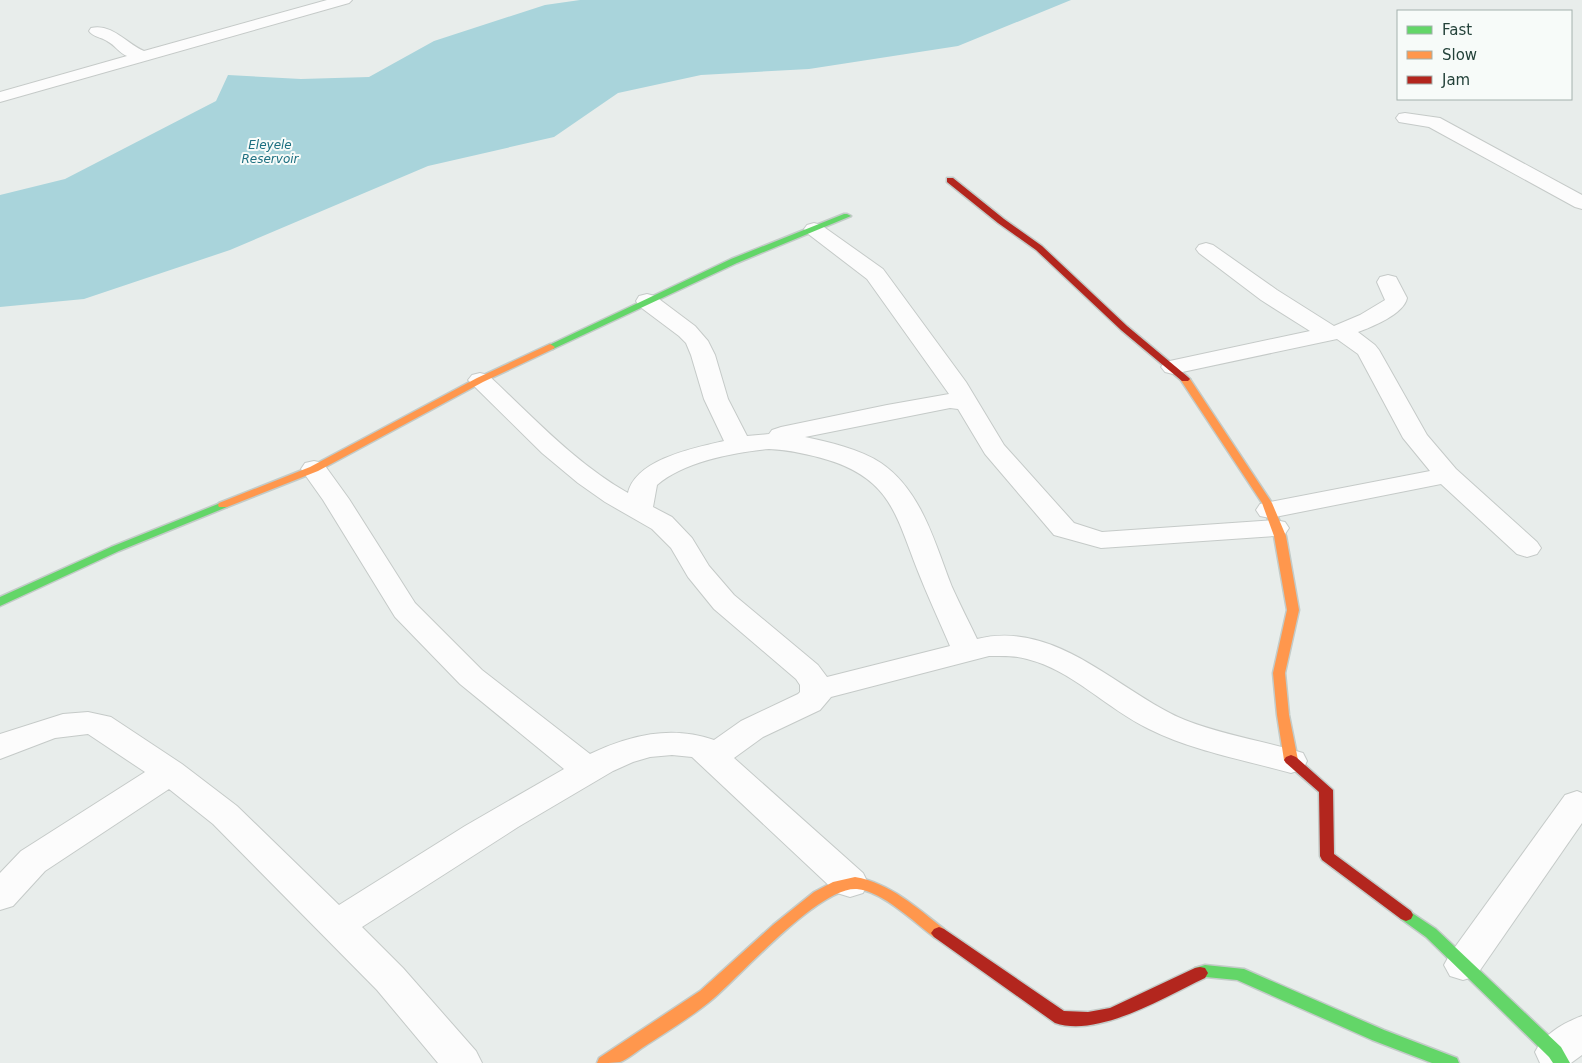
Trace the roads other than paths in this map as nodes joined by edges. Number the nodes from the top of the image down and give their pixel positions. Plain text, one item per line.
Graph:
1 (344, 0) edge
2 (97, 31) dead end
3 (144, 57) junction
4 (0, 97) edge
5 (1405, 118) dead end
6 (950, 180) dead end
7 (1582, 203) edge
8 (847, 216) dead end
9 (814, 229) junction
10 (1206, 249) dead end
11 (1388, 282) dead end
12 (647, 301) junction
13 (1336, 332) junction
14 (1173, 367) junction
15 (480, 380) junction
16 (966, 402) junction
17 (747, 443) junction
18 (314, 469) junction
19 (1447, 475) junction
20 (639, 510) junction
21 (1273, 519) junction
22 (1527, 548) dead end
23 (0, 602) edge
24 (968, 651) junction
25 (816, 690) junction
26 (0, 747) edge
27 (712, 758) junction
28 (1291, 761) junction
29 (588, 770) junction
30 (170, 772) junction
31 (1577, 804) dead end
32 (850, 883) junction
33 (0, 896) edge
34 (335, 926) junction
35 (1463, 965) junction
36 (1566, 1049) edge
37 (462, 1063) edge
38 (605, 1063) edge
39 (1451, 1063) edge

1 - 3 street
2 - 3 street
3 - 4 street
5 - 7 street
6 - 14 street
8 - 9 street
9 - 12 street
9 - 16 street
10 - 13 street
11 - 13 street
12 - 15 street
12 - 17 street
13 - 14 street
13 - 19 street
14 - 21 street
15 - 18 street
15 - 20 street
16 - 17 street
16 - 21 street
17 - 20 street
17 - 24 street
18 - 23 street
18 - 29 street
19 - 21 street
19 - 22 street
20 - 25 street
21 - 28 street
24 - 25 street
24 - 28 street
25 - 27 street
26 - 30 street
27 - 29 street
27 - 32 street
28 - 35 street
29 - 34 street
30 - 33 street
30 - 34 street
31 - 35 street
32 - 38 street
32 - 39 street
34 - 37 street
35 - 36 street

